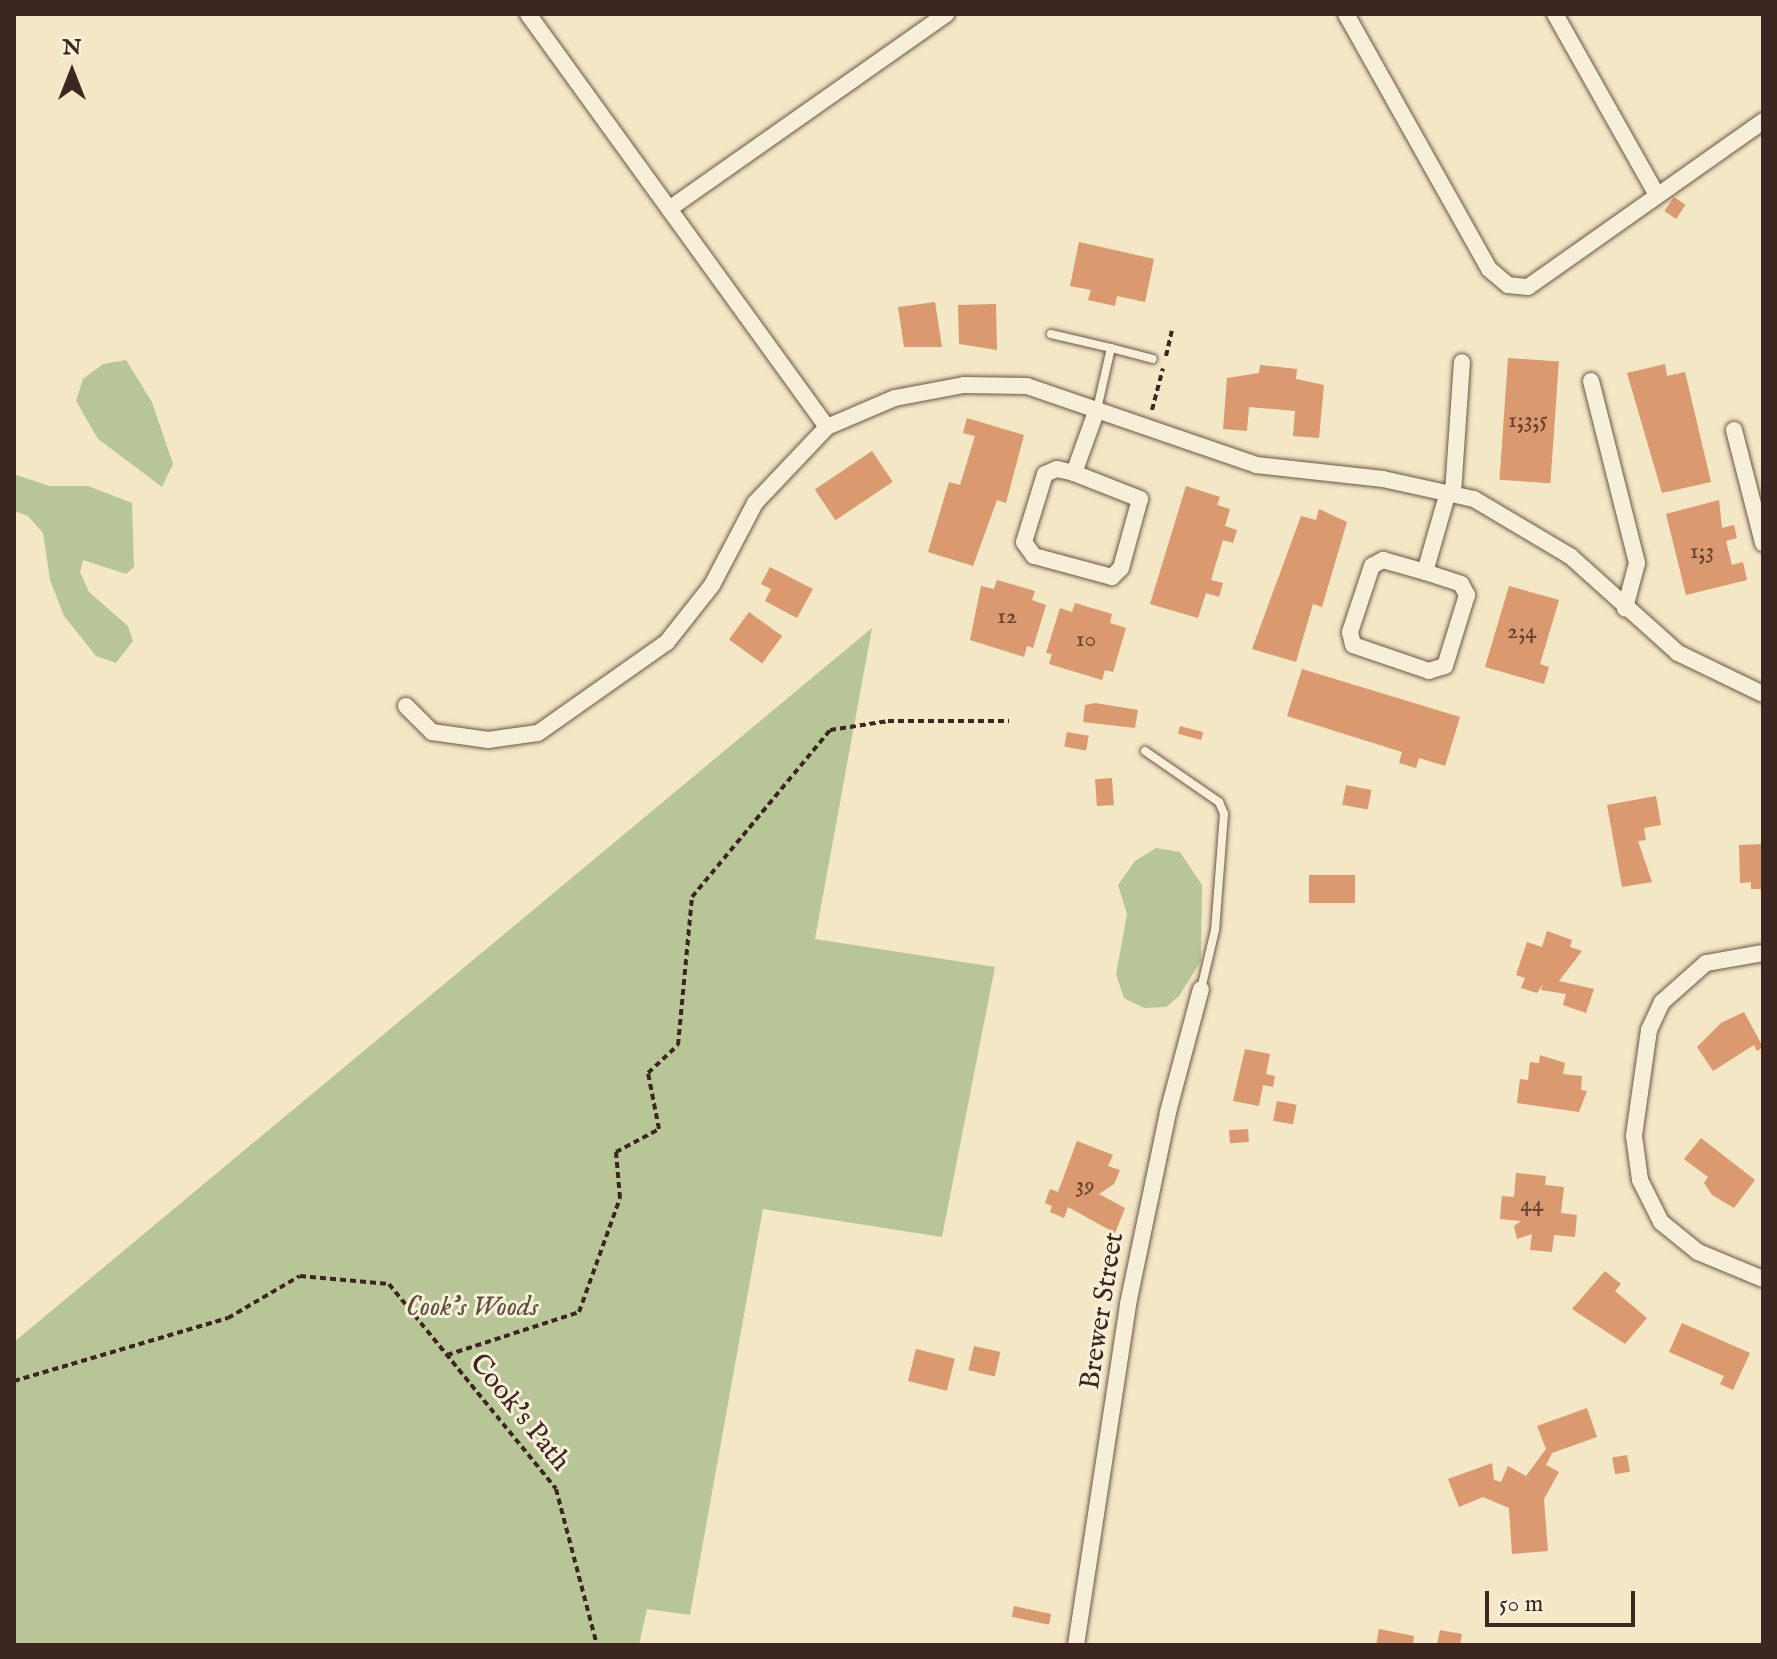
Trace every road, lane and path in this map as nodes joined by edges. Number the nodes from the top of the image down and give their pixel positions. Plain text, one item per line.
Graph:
1 (528, 14) edge
2 (946, 14) edge
3 (1346, 14) edge
4 (1555, 14) edge
5 (1763, 121) edge
6 (1656, 193) junction
7 (669, 209) junction
8 (1051, 334) dead end
9 (1111, 348) junction
10 (1153, 359) dead end
11 (1462, 362) dead end
12 (1591, 381) dead end
13 (1158, 388) dead end
14 (1097, 409) junction
15 (1150, 416) dead end
16 (827, 427) junction
17 (1734, 430) dead end
18 (1074, 473) junction
19 (1451, 492) junction
20 (1763, 543) edge
21 (1425, 572) junction
22 (1625, 608) junction
23 (1763, 694) edge
24 (406, 706) dead end
25 (1009, 721) dead end
26 (1145, 751) dead end
27 (1763, 953) edge
28 (1201, 989) joint
29 (1763, 1279) edge
30 (447, 1355) junction
31 (14, 1381) edge
32 (597, 1645) edge
33 (1076, 1645) edge

1 - 7 street
2 - 7 street
3 - 6 street
4 - 6 street
5 - 6 street
7 - 16 street
8 - 9 lane
9 - 10 lane
9 - 14 lane
11 - 19 street
12 - 22 street
13 - 15 path
14 - 16 street
14 - 18 street
14 - 19 street
16 - 24 street
17 - 20 street
18 - 18 street
19 - 21 street
19 - 22 street
21 - 21 street
22 - 23 street
25 - 30 path
26 - 28 lane
27 - 29 street
28 - 33 street, Brewer Street
30 - 31 path, Cook's Path
30 - 32 path, Cook's Path

